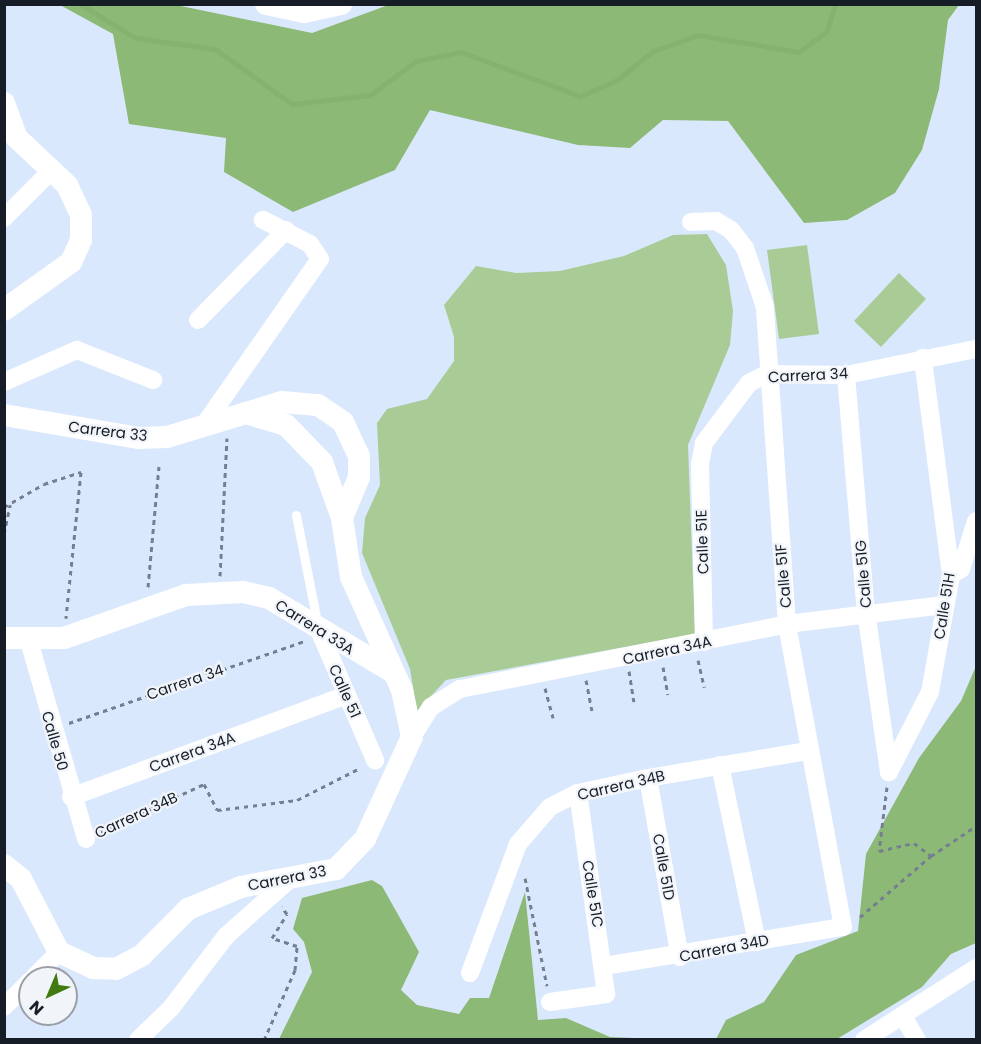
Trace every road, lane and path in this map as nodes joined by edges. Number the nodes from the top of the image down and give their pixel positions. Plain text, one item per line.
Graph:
1 (266, 4) edge
2 (341, 4) edge
3 (4, 103) edge
4 (59, 178) junction
5 (4, 218) edge
6 (263, 220) dead end
7 (691, 222) dead end
8 (286, 230) junction
9 (4, 310) edge
10 (198, 320) dead end
11 (976, 349) edge
12 (923, 358) junction
13 (767, 374) junction
14 (846, 375) junction
15 (153, 380) dead end
16 (4, 382) edge
17 (318, 405) junction
18 (4, 415) edge
19 (237, 417) junction
20 (343, 423) junction
21 (202, 428) junction
22 (306, 441) junction
23 (704, 443) joint
24 (159, 466) dead end
25 (10, 505) junction
26 (4, 507) edge
27 (296, 515) dead end
28 (342, 518) junction
29 (976, 521) edge
30 (4, 534) edge
31 (951, 575) junction
32 (219, 591) junction
33 (944, 605) junction
34 (146, 611) junction
35 (866, 611) junction
36 (787, 624) junction
37 (320, 633) junction
38 (4, 638) edge
39 (64, 638) junction
40 (29, 641) junction
41 (700, 646) junction
42 (661, 658) dead end
43 (628, 666) dead end
44 (391, 671) junction
45 (584, 672) dead end
46 (543, 678) dead end
47 (704, 687) dead end
48 (347, 695) junction
49 (668, 695) dead end
50 (634, 702) dead end
51 (592, 710) dead end
52 (553, 718) dead end
53 (51, 729) junction
54 (412, 737) junction
55 (808, 751) junction
56 (375, 760) joint
57 (720, 765) junction
58 (889, 772) junction
59 (648, 778) junction
60 (578, 794) junction
61 (71, 797) junction
62 (976, 826) edge
63 (86, 839) joint
64 (518, 844) junction
65 (931, 856) junction
66 (4, 865) edge
67 (290, 879) junction
68 (273, 895) junction
69 (843, 927) junction
70 (757, 942) junction
71 (59, 952) junction
72 (680, 957) junction
73 (45, 966) edge
74 (604, 966) junction
75 (470, 973) dead end
76 (974, 976) edge
77 (18, 993) edge
78 (550, 1002) joint
79 (4, 1007) edge
80 (903, 1016) junction
81 (138, 1040) edge
82 (264, 1040) edge
83 (864, 1040) edge
84 (917, 1040) edge

1 - 2 street
3 - 4 street
4 - 5 street
4 - 9 street
6 - 8 street
7 - 13 street, Calle 51F
8 - 10 street
8 - 21 street
11 - 12 street, Carrera 34
12 - 14 street, Carrera 34
12 - 31 street, Calle 51H
13 - 14 street, Carrera 34
13 - 23 street, Carrera 34
13 - 36 street, Calle 51F
14 - 35 street, Calle 51G
15 - 16 street
17 - 19 street, Carrera 33
17 - 20 street
17 - 22 street
18 - 21 street, Carrera 33
19 - 21 street, Carrera 33
19 - 22 street, Carrera 33
19 - 32 path
20 - 22 street
20 - 28 street
22 - 28 street, Carrera 33
23 - 41 street, Calle 51E
24 - 34 path
25 - 26 path
25 - 30 path
25 - 39 path
27 - 37 lane, Calle 51
28 - 44 street, Carrera 33
29 - 31 street
31 - 33 street, Calle 51H
32 - 34 street, Carrera 33A
32 - 37 street, Carrera 33A
33 - 35 street, Carrera 34A
33 - 58 street, Calle 51H
34 - 39 street, Carrera 33A
35 - 36 street, Carrera 34A
35 - 58 street, Calle 51G
36 - 41 street, Carrera 34A
36 - 55 street, Calle 51F
37 - 44 street, Carrera 33A
37 - 48 street, Calle 51
37 - 53 path, Carrera 34
38 - 40 street
39 - 40 street
40 - 53 street, Calle 50
41 - 47 path
41 - 54 street, Carrera 34A
42 - 49 path
43 - 50 path
44 - 54 street, Carrera 33
45 - 51 path
46 - 52 path
48 - 56 street, Calle 51
48 - 61 street, Carrera 34A
53 - 61 street, Calle 50
54 - 67 street, Carrera 33
55 - 57 street, Carrera 34B
55 - 69 street, Calle 51F
56 - 63 path, Carrera 34B
57 - 59 street, Carrera 34B
57 - 70 street
58 - 65 path
59 - 60 street, Carrera 34B
59 - 72 street, Calle 51D
60 - 64 street, Carrera 34B
60 - 74 street, Calle 51C
61 - 63 street, Calle 50
62 - 65 path
64 - 75 street, Carrera 34B
64 - 78 path
65 - 69 path
66 - 71 street
67 - 68 street
67 - 71 street, Carrera 33
68 - 81 street
68 - 82 path
69 - 70 street, Carrera 34D
70 - 72 street, Carrera 34D
71 - 73 street
72 - 74 street, Carrera 34D
74 - 78 street, Calle 51C
76 - 80 street
77 - 79 street
80 - 83 street
80 - 84 street

